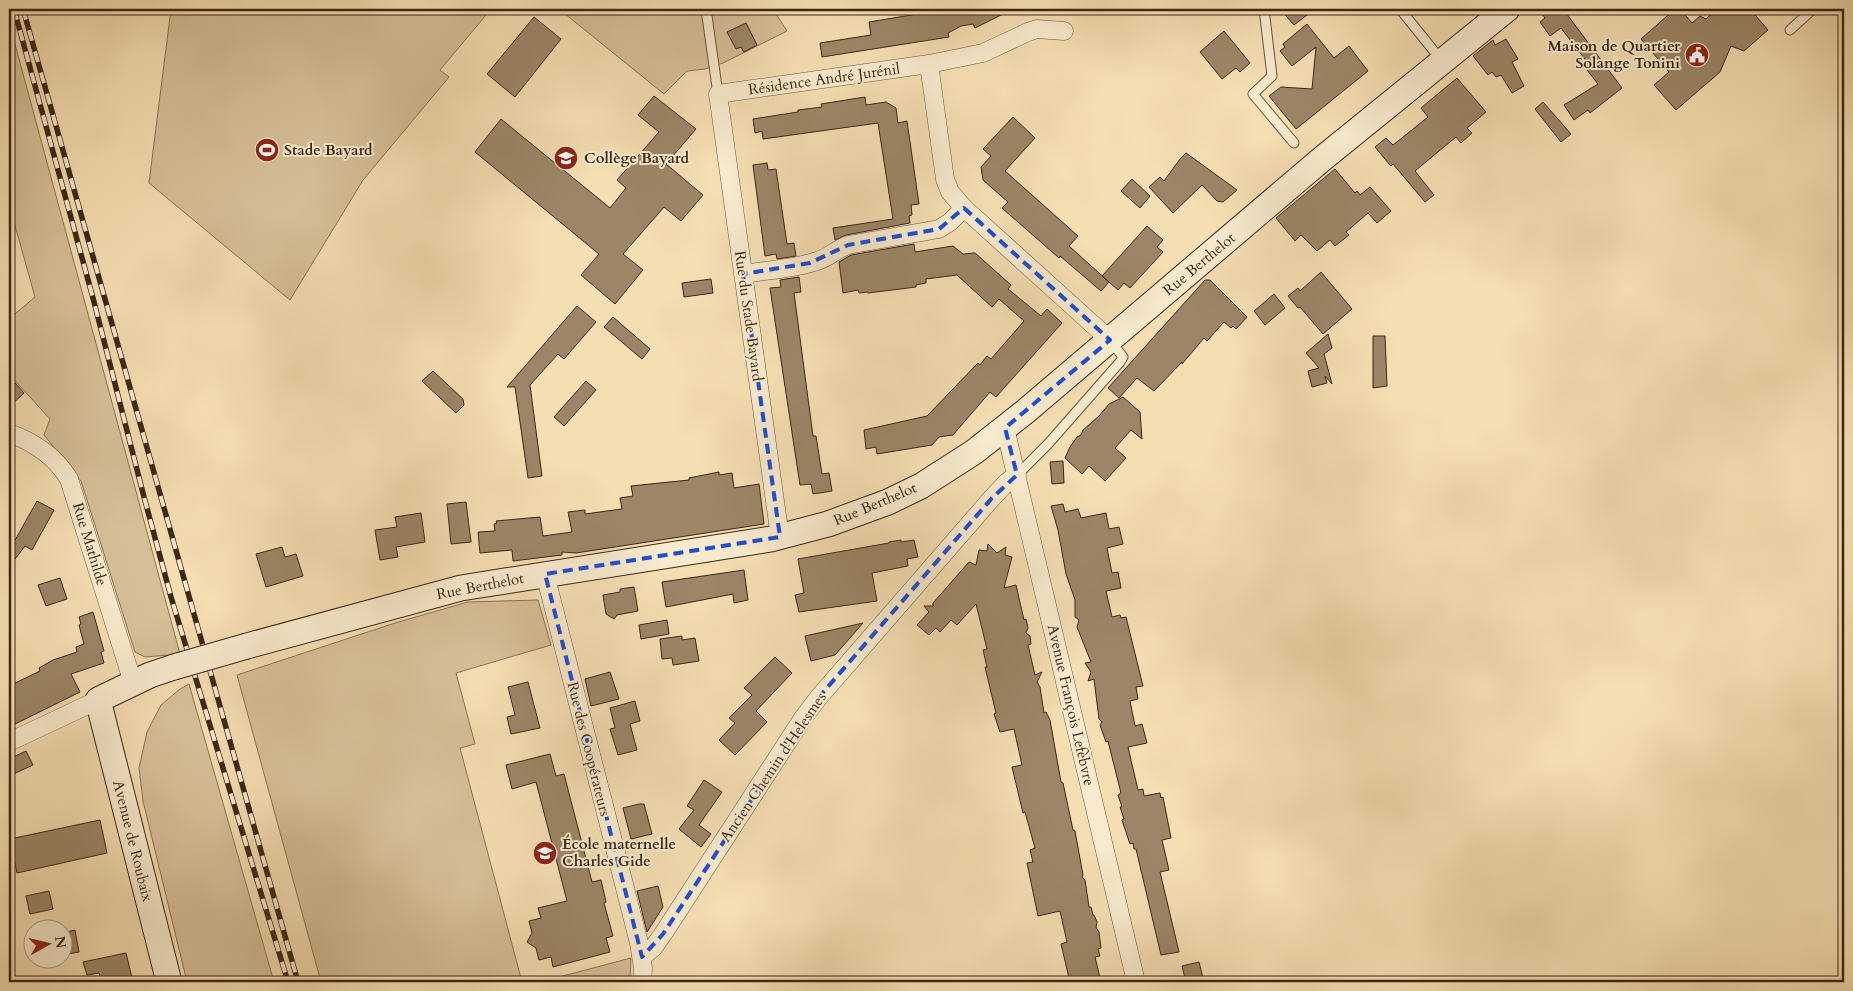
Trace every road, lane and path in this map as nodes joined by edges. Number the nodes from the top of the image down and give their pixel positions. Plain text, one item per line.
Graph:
1 (706, 9) edge
2 (1264, 9) edge
3 (1400, 9) edge
4 (1507, 9) edge
5 (1814, 9) edge
6 (1790, 30) dead end
7 (1064, 31) dead end
8 (1442, 61) junction
9 (930, 64) junction
10 (718, 94) junction
11 (1294, 143) dead end
12 (964, 208) junction
13 (743, 274) junction
14 (1110, 340) junction
15 (1005, 428) junction
16 (9, 433) edge
17 (1017, 475) junction
18 (780, 537) junction
19 (545, 574) junction
20 (133, 683) junction
21 (98, 700) junction
22 (9, 742) edge
23 (642, 957) junction
24 (168, 982) edge
25 (642, 982) edge
26 (1136, 982) edge

1 - 10 lane
2 - 11 lane
3 - 8 lane
4 - 8 street, Rue Berthelot
5 - 6 lane
7 - 9 street, Résidence André Jurénil
8 - 14 street, Rue Berthelot
9 - 10 street, Résidence André Jurénil
9 - 12 street
10 - 13 street, Rue du Stade Bayard
12 - 13 street
12 - 14 street
13 - 18 street, Rue du Stade Bayard
14 - 15 street, Rue Berthelot
14 - 17 lane
15 - 17 street, Avenue François Lefèbvre
15 - 18 street, Rue Berthelot
16 - 20 street, Rue Mathilde
17 - 23 street, Ancien Chemin d'Helesmes
17 - 26 street, Avenue François Lefèbvre
18 - 19 street, Rue Berthelot
19 - 20 street, Rue Berthelot, bridge
19 - 23 street, Rue des Coopérateurs
20 - 21 street, Rue Berthelot
21 - 22 street
21 - 24 street, Avenue de Roubaix
23 - 25 street, Rue des Coopérateurs

